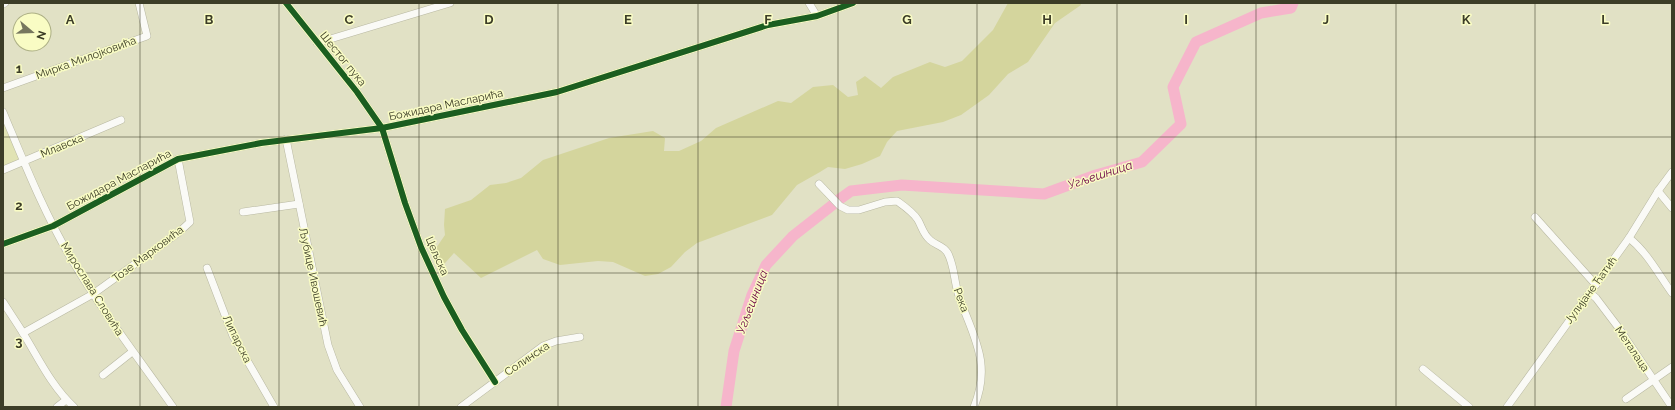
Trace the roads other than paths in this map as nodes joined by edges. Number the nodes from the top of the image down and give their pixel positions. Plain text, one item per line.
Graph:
1 (139, 3) edge
2 (286, 3) edge
3 (450, 3) edge
4 (809, 3) edge
5 (853, 3) edge
6 (817, 16) junction
7 (317, 43) junction
8 (3, 88) edge
9 (3, 112) edge
10 (121, 120) dead end
11 (382, 128) junction
12 (286, 139) junction
13 (178, 159) junction
14 (24, 162) junction
15 (3, 170) edge
16 (1672, 172) edge
17 (819, 184) dead end
18 (1658, 190) junction
19 (299, 204) junction
20 (1672, 208) edge
21 (243, 212) dead end
22 (1535, 217) dead end
23 (53, 226) junction
24 (1629, 238) junction
25 (3, 244) edge
26 (207, 268) dead end
27 (1596, 284) junction
28 (1590, 293) junction
29 (1672, 293) edge
30 (93, 294) junction
31 (3, 302) edge
32 (23, 333) junction
33 (580, 337) dead end
34 (132, 352) junction
35 (1672, 367) edge
36 (1423, 369) dead end
37 (103, 375) dead end
38 (1654, 380) junction
39 (495, 382) junction
40 (66, 400) junction
41 (1626, 400) dead end
42 (56, 407) edge
43 (74, 407) edge
44 (173, 407) edge
45 (274, 407) edge
46 (360, 407) edge
47 (461, 407) edge
48 (974, 407) edge
49 (1469, 407) edge
50 (1508, 407) edge
51 (1672, 407) edge

1 - 8 street, Мирка Милојковића
2 - 7 street, Шестог пука
3 - 7 street
4 - 6 street
5 - 6 street, Божидара Масларића
6 - 11 street, Божидара Масларића
7 - 11 street, Шестог пука
9 - 14 street, Мирослава Словића
10 - 14 street, Млавска
11 - 12 street, Божидара Масларића
11 - 39 street, Цељска
12 - 13 street, Божидара Масларића
12 - 19 street, Љубице Ивошевић
13 - 23 street, Божидара Масларића
13 - 30 street, Тозе Марковића
14 - 15 street, Млавска
14 - 23 street, Мирослава Словића
16 - 18 street, Јулијане Ћатић
17 - 48 street, Река
18 - 20 street
18 - 24 street, Јулијане Ћатић
19 - 21 street
19 - 46 street, Љубице Ивошевић
22 - 27 street
23 - 25 street, Божидара Масларића
23 - 30 street, Мирослава Словића
24 - 27 street, Јулијане Ћатић
24 - 29 street
26 - 45 street, Липарска
27 - 28 street, Јулијане Ћатић
28 - 38 street, Металаца
28 - 50 street, Јулијане Ћатић
30 - 32 street, Тозе Марковића
30 - 34 street, Мирослава Словића
31 - 32 street
32 - 40 street
33 - 39 street, Солинска
34 - 37 street
34 - 44 street, Мирослава Словића
35 - 38 street
36 - 49 street
38 - 41 street
38 - 51 street, Металаца
39 - 47 street, Солинска
40 - 42 street
40 - 43 street

